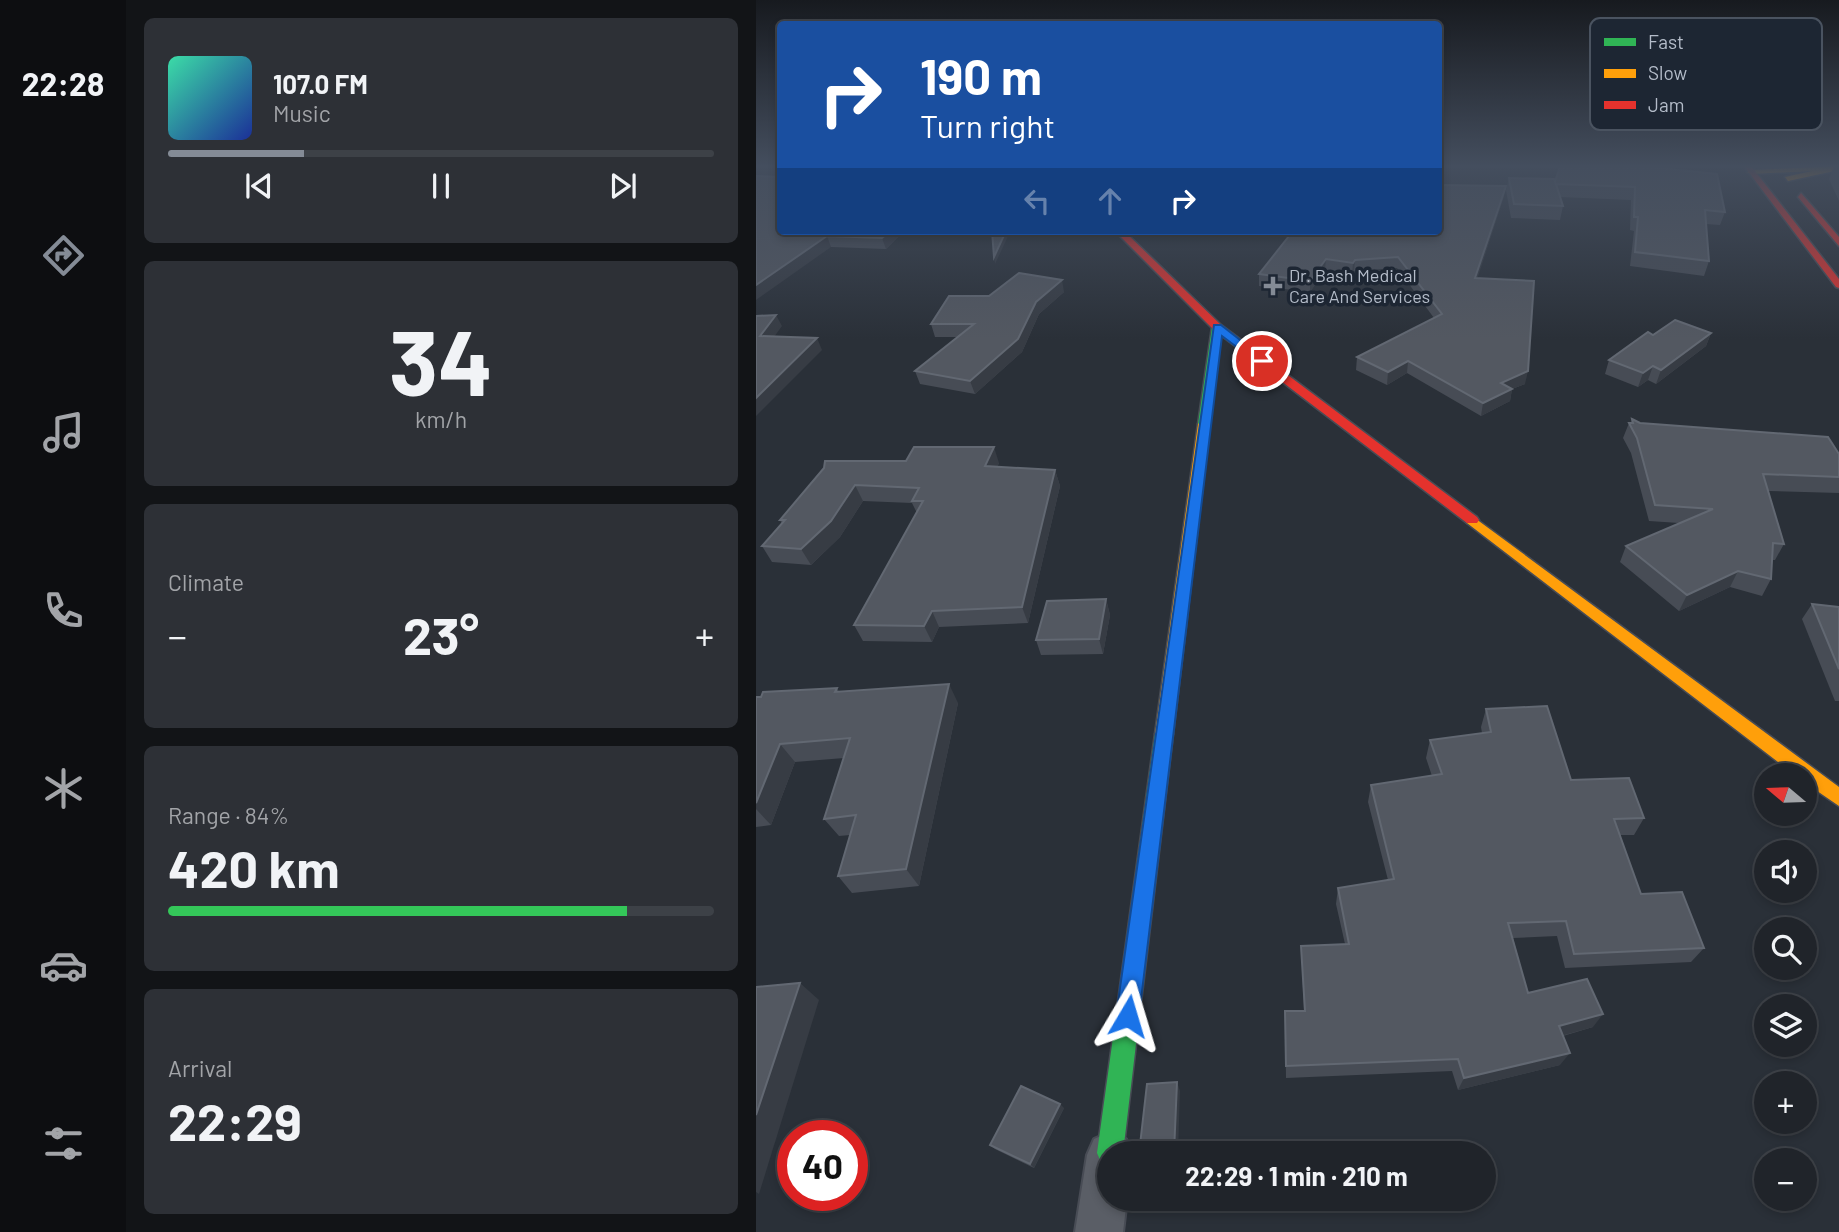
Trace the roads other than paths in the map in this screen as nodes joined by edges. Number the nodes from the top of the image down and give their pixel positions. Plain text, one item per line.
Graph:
1 (1791, 223) edge
2 (1824, 223) edge
3 (1122, 235) edge
4 (1839, 243) edge
5 (1839, 285) edge
6 (1217, 327) junction
7 (1839, 798) edge
8 (1112, 1141) edge
9 (1103, 1211) edge
10 (1100, 1232) edge

1 - 5 street
2 - 4 street
3 - 6 street
6 - 7 street
6 - 8 street
9 - 10 street

